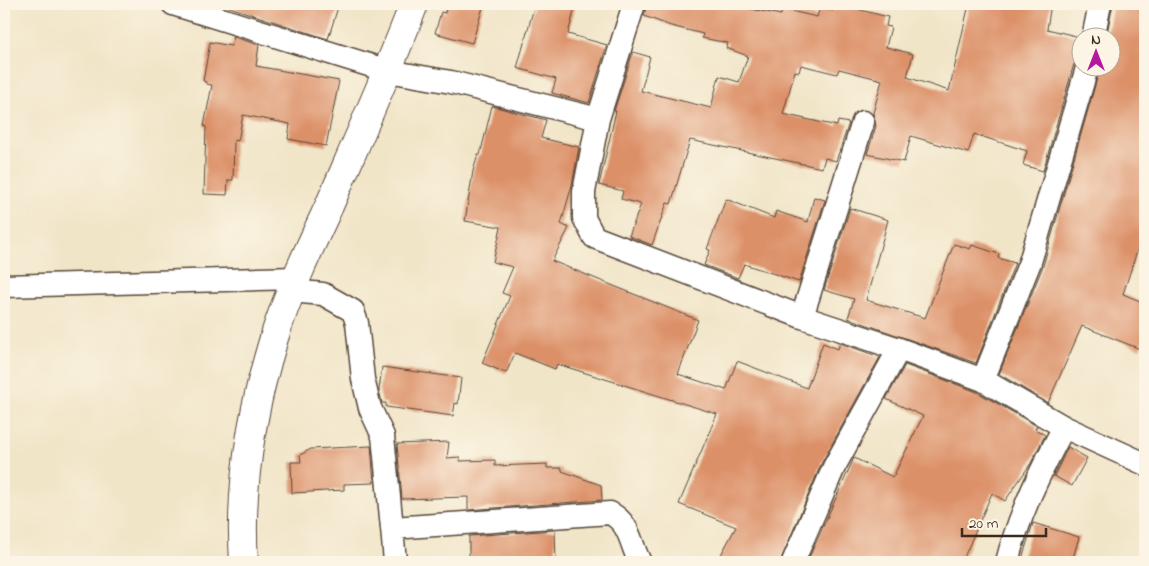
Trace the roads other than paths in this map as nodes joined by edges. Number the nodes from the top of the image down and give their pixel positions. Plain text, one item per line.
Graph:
1 (173, 4) edge
2 (414, 4) edge
3 (634, 4) edge
4 (1100, 4) edge
5 (1095, 28) edge
6 (388, 71) junction
7 (1083, 78) edge
8 (598, 119) junction
9 (863, 122) dead end
10 (294, 285) junction
11 (4, 286) edge
12 (802, 317) junction
13 (899, 349) junction
14 (982, 380) junction
15 (1064, 427) junction
16 (1145, 464) edge
17 (392, 528) junction
18 (244, 562) edge
19 (395, 562) edge
20 (640, 562) edge
21 (793, 562) edge
22 (1007, 562) edge

1 - 6 street
2 - 6 street
3 - 8 street
4 - 5 street
6 - 8 street
6 - 10 street
7 - 14 street
8 - 12 street
9 - 12 street
10 - 11 street
10 - 17 street
10 - 18 street
12 - 13 street
13 - 14 street
13 - 21 street
14 - 15 street
15 - 16 street
15 - 22 street
17 - 19 street
17 - 20 street

